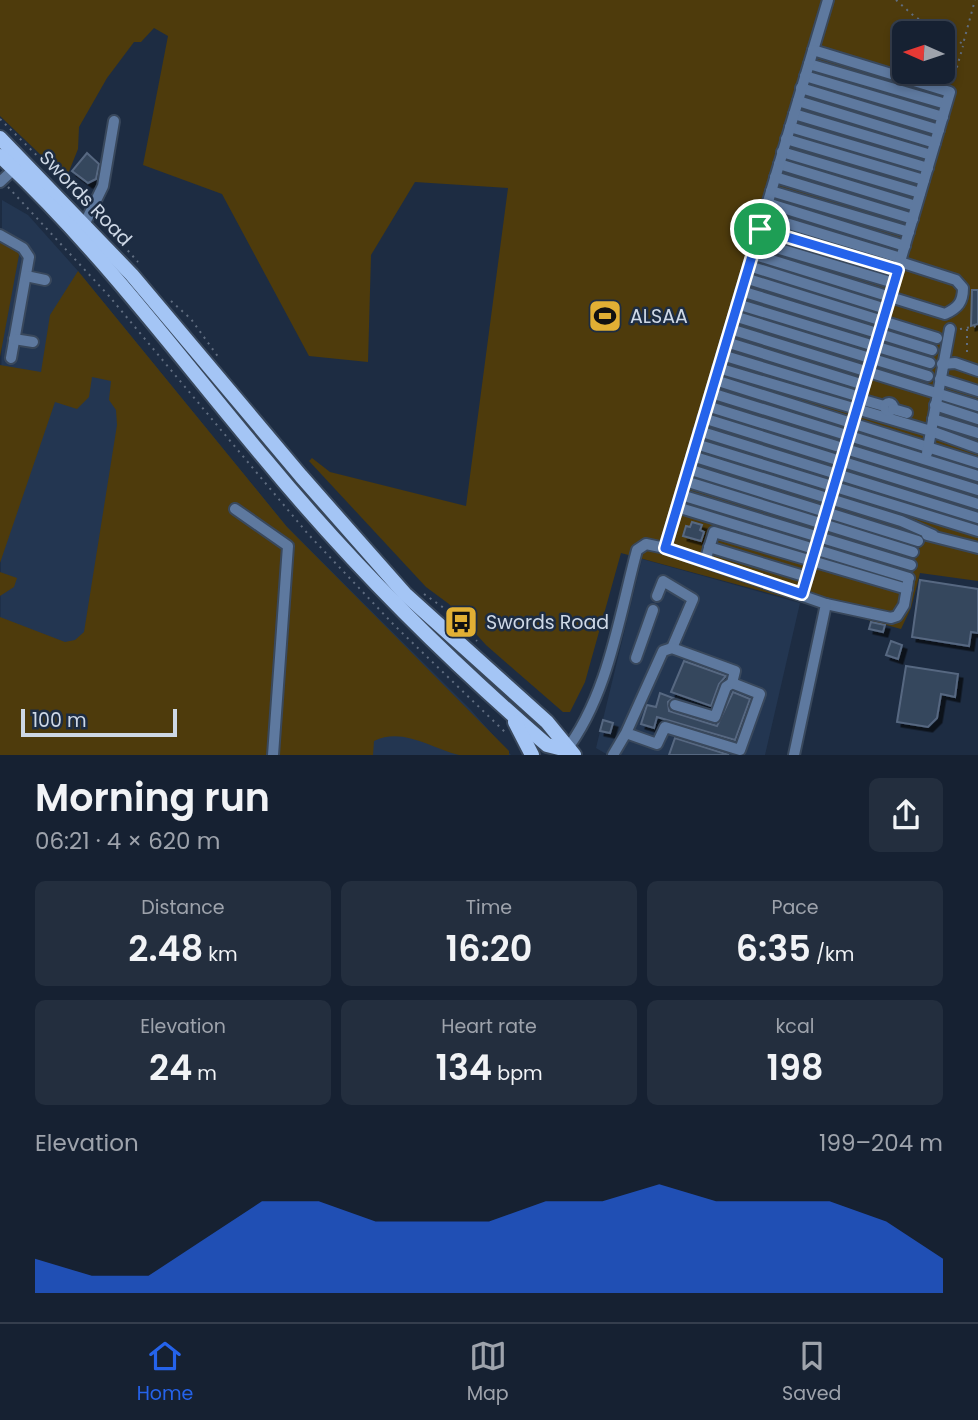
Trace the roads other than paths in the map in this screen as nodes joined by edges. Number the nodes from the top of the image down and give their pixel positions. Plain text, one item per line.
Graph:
1 (828, 0) edge
2 (813, 50) junction
3 (809, 64) junction
4 (805, 76) junction
5 (802, 89) junction
6 (798, 101) junction
7 (946, 104) junction
8 (794, 114) junction
9 (943, 117) junction
10 (114, 121) dead end
11 (790, 127) junction
12 (939, 131) junction
13 (0, 138) edge
14 (786, 139) junction
15 (935, 143) junction
16 (782, 152) junction
17 (931, 155) junction
18 (0, 156) edge
19 (779, 164) junction
20 (928, 168) junction
21 (14, 169) junction
22 (775, 177) junction
23 (924, 180) junction
24 (0, 182) edge
25 (771, 191) junction
26 (920, 193) junction
27 (767, 203) junction
28 (916, 206) junction
29 (763, 216) junction
30 (912, 219) junction
31 (85, 223) junction
32 (760, 229) junction
33 (909, 232) junction
34 (0, 235) edge
35 (756, 242) junction
36 (905, 246) junction
37 (752, 254) junction
38 (900, 263) junction
39 (749, 266) junction
40 (26, 276) junction
41 (745, 278) junction
42 (45, 279) dead end
43 (894, 283) junction
44 (741, 291) junction
45 (890, 296) junction
46 (737, 304) junction
47 (886, 309) junction
48 (734, 316) junction
49 (883, 321) junction
50 (730, 329) junction
51 (950, 329) dead end
52 (879, 334) junction
53 (14, 338) junction
54 (937, 338) dead end
55 (33, 342) dead end
56 (726, 342) junction
57 (875, 347) junction
58 (932, 350) dead end
59 (722, 355) junction
60 (11, 358) dead end
61 (872, 359) junction
62 (930, 363) dead end
63 (942, 364) junction
64 (718, 368) junction
65 (978, 371) edge
66 (867, 372) junction
67 (928, 376) dead end
68 (940, 379) junction
69 (715, 380) junction
70 (864, 385) junction
71 (978, 391) edge
72 (711, 393) junction
73 (936, 399) junction
74 (859, 402) junction
75 (707, 406) junction
76 (978, 406) edge
77 (889, 407) junction
78 (907, 412) dead end
79 (704, 418) junction
80 (978, 419) edge
81 (853, 423) junction
82 (932, 425) junction
83 (699, 431) junction
84 (978, 433) edge
85 (849, 435) junction
86 (696, 444) junction
87 (928, 447) junction
88 (845, 448) junction
89 (978, 448) edge
90 (692, 456) junction
91 (926, 460) junction
92 (841, 461) junction
93 (978, 463) edge
94 (688, 469) junction
95 (838, 474) junction
96 (926, 474) junction
97 (978, 476) edge
98 (685, 481) junction
99 (834, 486) junction
100 (922, 486) junction
101 (978, 491) edge
102 (681, 495) junction
103 (830, 499) junction
104 (920, 500) junction
105 (978, 503) edge
106 (677, 508) junction
107 (235, 509) dead end
108 (827, 512) junction
109 (919, 513) junction
110 (978, 518) edge
111 (823, 524) junction
112 (919, 528) junction
113 (978, 531) edge
114 (933, 534) junction
115 (819, 537) junction
116 (918, 541) junction
117 (709, 547) junction
118 (665, 548) junction
119 (978, 548) edge
120 (816, 550) junction
121 (914, 552) junction
122 (705, 561) junction
123 (811, 563) junction
124 (911, 565) junction
125 (807, 577) junction
126 (908, 584) junction
127 (802, 594) junction
128 (657, 596) dead end
129 (826, 604) junction
130 (653, 610) dead end
131 (641, 642) junction
132 (668, 650) junction
133 (636, 658) dead end
134 (732, 683) junction
135 (675, 705) dead end
136 (509, 712) junction
137 (626, 733) junction
138 (658, 750) edge
139 (567, 754) edge
140 (273, 755) edge
141 (532, 755) edge
142 (613, 755) edge
143 (794, 755) edge

1 - 2 lane
2 - 3 lane
2 - 7 lane
3 - 4 lane
3 - 7 lane
4 - 5 lane
4 - 9 lane
5 - 6 lane
5 - 12 lane
6 - 8 lane
6 - 15 lane
7 - 9 lane
8 - 11 lane
8 - 17 lane
9 - 12 lane
10 - 31 lane
11 - 14 lane
11 - 20 lane
12 - 15 lane
13 - 31 main road, Swords Road
14 - 16 lane
14 - 23 lane
15 - 17 lane
16 - 19 lane
16 - 26 lane
17 - 20 lane
18 - 21 main road, Swords Road
19 - 22 lane
19 - 28 lane
20 - 23 lane
21 - 24 lane
21 - 136 main road, Swords Road
22 - 25 lane
22 - 30 lane
23 - 26 lane
25 - 27 lane
25 - 33 lane
26 - 28 lane
27 - 29 lane
27 - 36 lane
28 - 30 lane
29 - 32 lane
29 - 38 lane
30 - 33 lane
31 - 139 main road, Swords Road
32 - 35 lane
32 - 38 lane
33 - 36 lane
34 - 40 lane
35 - 37 lane
35 - 43 lane
36 - 38 lane
37 - 39 lane
37 - 45 lane
38 - 43 lane
38 - 45 lane
39 - 41 lane
39 - 47 lane
40 - 42 lane
40 - 53 lane
41 - 44 lane
41 - 49 lane
43 - 45 lane
44 - 46 lane
44 - 52 lane
45 - 47 lane
46 - 48 lane
46 - 57 lane
47 - 49 lane
48 - 50 lane
48 - 61 lane
49 - 52 lane
49 - 54 lane
50 - 56 lane
50 - 66 lane
51 - 63 lane
52 - 57 lane
52 - 58 lane
53 - 55 lane
53 - 60 lane
56 - 59 lane
56 - 70 lane
57 - 61 lane
57 - 62 lane
59 - 64 lane
59 - 74 lane
61 - 66 lane
61 - 67 lane
63 - 65 lane
63 - 68 lane
64 - 69 lane
64 - 74 lane
66 - 70 lane
66 - 73 lane
68 - 71 lane
68 - 73 lane
69 - 72 lane
69 - 81 lane
70 - 74 lane
72 - 75 lane
72 - 85 lane
73 - 76 lane
73 - 80 lane
73 - 82 lane
74 - 77 lane
74 - 81 lane
75 - 79 lane
75 - 88 lane
77 - 78 lane
77 - 82 lane
79 - 83 lane
79 - 92 lane
81 - 85 lane
81 - 87 lane
82 - 84 lane
82 - 87 lane
82 - 89 lane
83 - 86 lane
83 - 95 lane
85 - 88 lane
85 - 91 lane
86 - 90 lane
86 - 99 lane
87 - 91 lane
87 - 93 lane
88 - 92 lane
88 - 96 lane
90 - 94 lane
90 - 103 lane
91 - 96 lane
91 - 97 lane
92 - 95 lane
92 - 100 lane
94 - 98 lane
94 - 108 lane
95 - 99 lane
95 - 104 lane
96 - 100 lane
96 - 101 lane
98 - 102 lane
98 - 111 lane
99 - 103 lane
99 - 109 lane
100 - 104 lane
100 - 105 lane
102 - 106 lane
102 - 115 lane
103 - 108 lane
103 - 112 lane
104 - 109 lane
104 - 110 lane
106 - 118 lane
106 - 120 lane
107 - 140 lane
108 - 111 lane
108 - 116 lane
109 - 112 lane
109 - 113 lane
111 - 115 lane
111 - 121 lane
112 - 114 lane
114 - 116 lane
114 - 119 lane
115 - 120 lane
115 - 124 lane
116 - 121 lane
117 - 122 lane
117 - 123 lane
117 - 125 lane
118 - 122 lane
118 - 139 lane
120 - 123 lane
120 - 126 lane
121 - 124 lane
122 - 127 lane
123 - 125 lane
123 - 126 lane
124 - 126 lane
125 - 127 lane
126 - 129 lane
127 - 129 lane
128 - 132 lane
129 - 143 lane
130 - 131 lane
131 - 132 lane
131 - 133 lane
132 - 134 lane
132 - 137 lane
134 - 135 lane
134 - 138 lane
136 - 139 main road, Swords Road
136 - 141 main road
137 - 138 lane
137 - 142 lane

